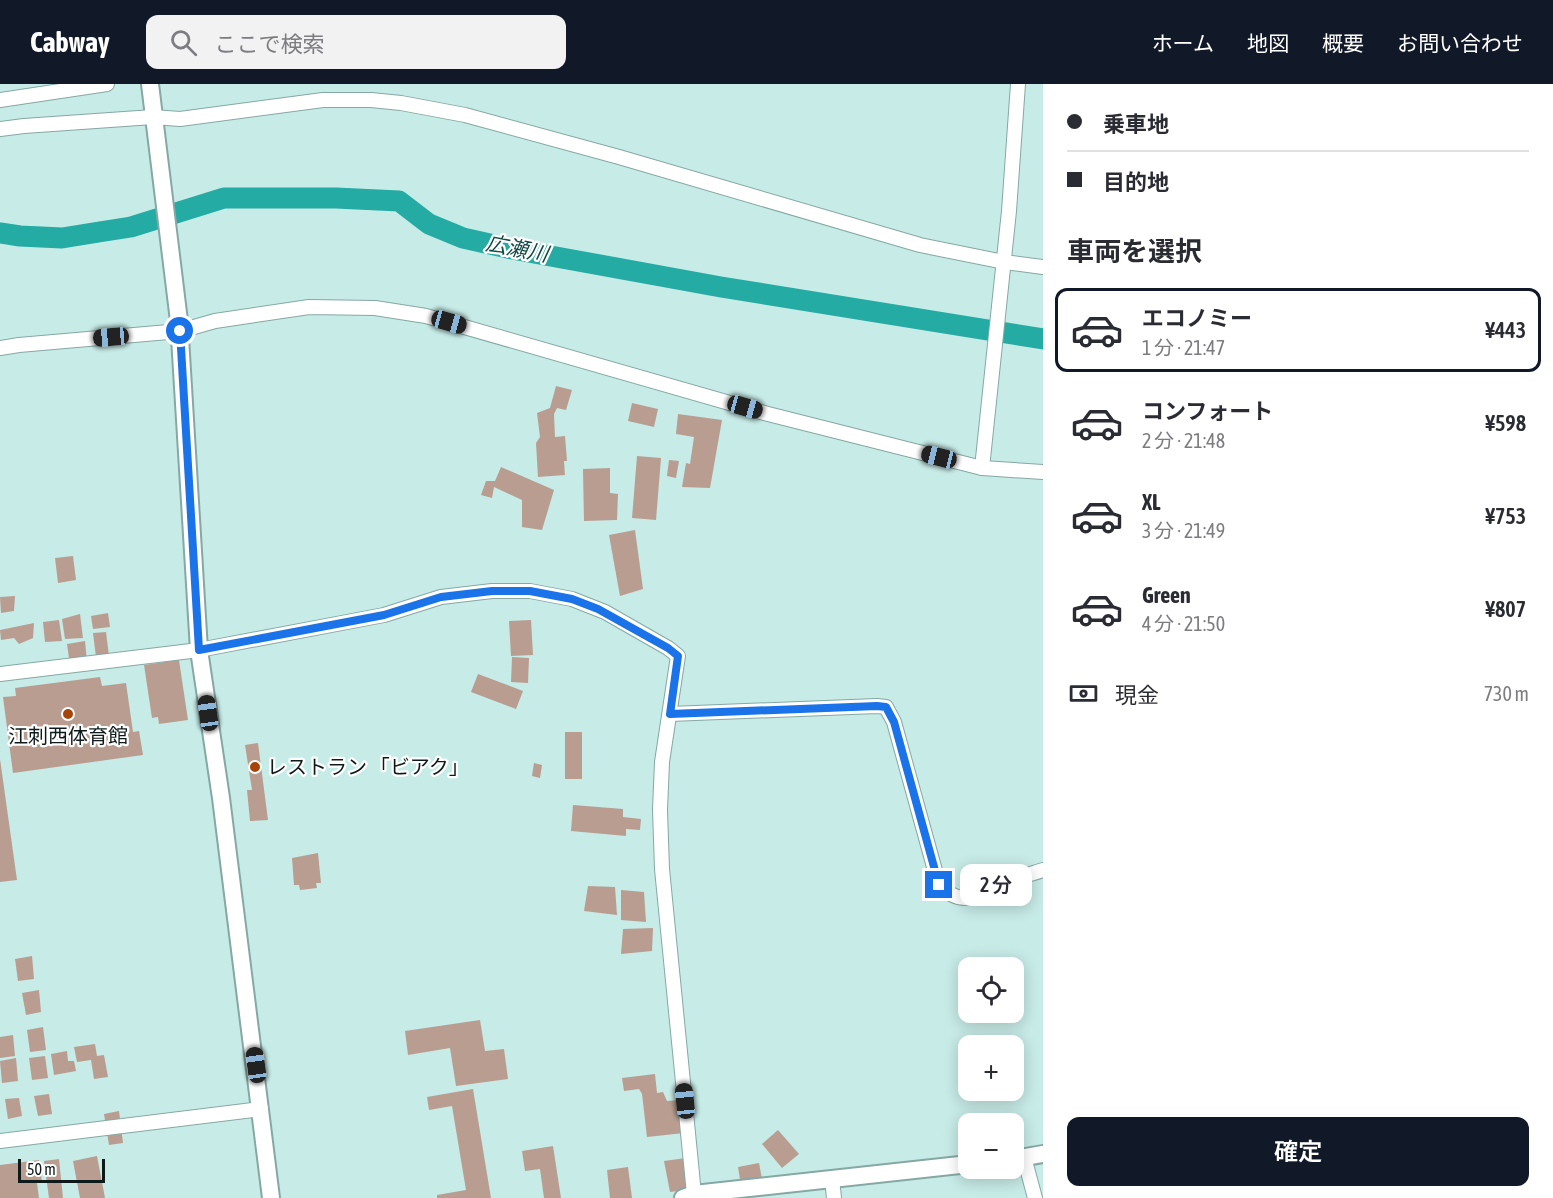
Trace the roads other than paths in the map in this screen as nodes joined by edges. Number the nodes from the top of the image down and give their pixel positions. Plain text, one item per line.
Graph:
1 (108, 84) edge
2 (150, 84) edge
3 (1018, 84) edge
4 (0, 100) edge
5 (153, 119) junction
6 (0, 129) edge
7 (1004, 262) junction
8 (1043, 267) edge
9 (179, 326) junction
10 (0, 348) edge
11 (982, 468) junction
12 (1043, 472) edge
13 (199, 650) junction
14 (0, 674) edge
15 (670, 714) junction
16 (1043, 870) edge
17 (261, 1109) junction
18 (0, 1141) edge
19 (1043, 1154) edge
20 (1024, 1157) edge
21 (958, 1165) edge
22 (1024, 1170) edge
23 (832, 1179) junction
24 (689, 1196) edge
25 (271, 1198) edge
26 (834, 1198) edge
27 (1035, 1198) edge

1 - 4 street
2 - 5 street
3 - 7 street
5 - 6 street
5 - 7 street
5 - 9 street
7 - 8 street
7 - 11 street
9 - 10 street
9 - 11 street
9 - 13 street
11 - 12 street
13 - 14 street
13 - 15 street
13 - 17 street
15 - 16 street
15 - 24 street
17 - 18 street
17 - 25 street
19 - 20 street
21 - 23 street
22 - 27 street
23 - 24 street
23 - 26 street

